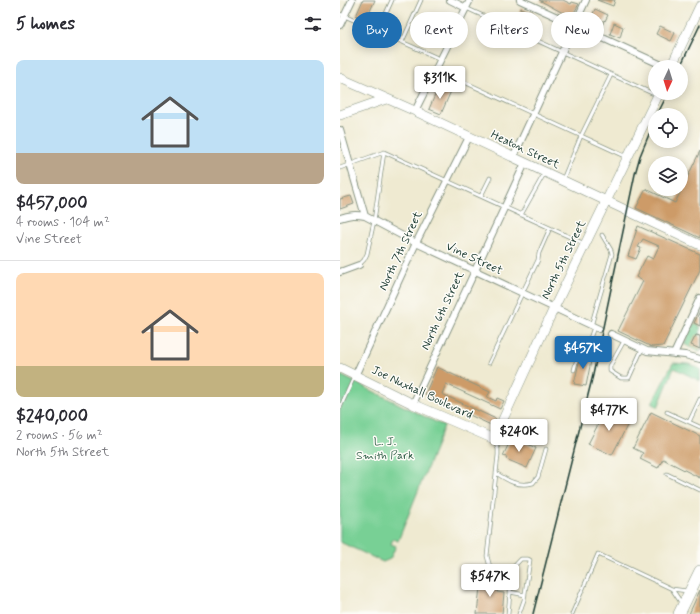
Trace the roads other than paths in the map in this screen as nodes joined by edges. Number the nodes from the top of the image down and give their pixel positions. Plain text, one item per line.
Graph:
1 (352, 0) edge
2 (392, 0) edge
3 (421, 0) edge
4 (450, 0) edge
5 (470, 0) edge
6 (520, 0) edge
7 (586, 0) edge
8 (700, 6) edge
9 (466, 8) junction
10 (387, 12) edge
11 (580, 12) edge
12 (551, 14) edge
13 (342, 15) edge
14 (352, 19) edge
15 (340, 25) edge
16 (604, 39) edge
17 (402, 42) joint
18 (564, 48) edge
19 (562, 53) junction
20 (441, 59) junction
21 (651, 60) edge
22 (674, 60) edge
23 (436, 69) junction
24 (611, 75) junction
25 (340, 78) edge
26 (648, 90) edge
27 (386, 99) junction
28 (655, 100) edge
29 (415, 111) junction
30 (534, 114) junction
31 (340, 115) edge
32 (340, 130) edge
33 (581, 136) junction
34 (469, 137) junction
35 (384, 152) junction
36 (627, 156) junction
37 (513, 158) junction
38 (525, 163) junction
39 (350, 165) junction
40 (340, 168) edge
41 (544, 172) junction
42 (490, 178) dead end
43 (562, 180) junction
44 (447, 181) junction
45 (481, 196) junction
46 (607, 201) junction
47 (504, 207) junction
48 (521, 215) junction
49 (365, 216) junction
50 (340, 218) edge
51 (374, 221) junction
52 (550, 228) junction
53 (602, 235) dead end
54 (416, 243) junction
55 (585, 245) junction
56 (700, 245) edge
57 (359, 265) joint
58 (474, 271) junction
59 (340, 272) edge
60 (523, 294) junction
61 (700, 298) edge
62 (554, 308) junction
63 (595, 327) junction
64 (610, 334) dead end
65 (624, 341) junction
66 (642, 349) junction
67 (674, 354) junction
68 (700, 359) edge
69 (489, 363) dead end
70 (340, 368) edge
71 (574, 370) dead end
72 (355, 376) junction
73 (700, 399) edge
74 (413, 404) junction
75 (340, 408) edge
76 (667, 412) dead end
77 (689, 422) junction
78 (700, 427) edge
79 (494, 439) junction
80 (546, 449) dead end
81 (496, 473) junction
82 (667, 474) dead end
83 (700, 490) edge
84 (700, 571) edge
85 (503, 578) junction
86 (672, 589) junction
87 (690, 591) junction
88 (510, 592) junction
89 (525, 595) junction
90 (681, 610) edge
91 (508, 614) edge
92 (519, 614) edge
93 (572, 614) edge

1 - 13 street
2 - 10 lane
3 - 17 lane
4 - 9 street
5 - 9 street
6 - 12 street
7 - 11 street
8 - 22 street
9 - 19 lane
9 - 20 street
13 - 14 lane
13 - 15 street
16 - 21 street
17 - 20 lane
18 - 19 street
19 - 24 lane
19 - 30 street
20 - 23 street
23 - 29 street
23 - 30 lane
24 - 26 lane
24 - 33 lane
25 - 27 street, Heaton Street
27 - 29 street, Heaton Street
27 - 31 street
28 - 36 street, North 5th Street
29 - 34 street, Heaton Street
30 - 33 lane
30 - 37 street
32 - 39 street
33 - 36 lane
33 - 43 lane
34 - 37 street, Heaton Street
34 - 44 street, North 7th Street
35 - 39 lane
35 - 44 lane
35 - 51 lane
36 - 46 street, North 5th Street
37 - 38 street, Heaton Street
38 - 41 street, Heaton Street
38 - 47 street, North 6th Street
39 - 40 lane
39 - 49 street
41 - 43 street, Heaton Street
41 - 48 lane
42 - 45 lane
43 - 46 street, Heaton Street
44 - 45 lane
44 - 54 street, North 7th Street
45 - 47 lane
46 - 55 street, North 5th Street
46 - 56 street, Heaton Street
47 - 48 lane
47 - 58 street, North 6th Street
48 - 52 lane
49 - 50 street
49 - 51 street, Vine Street
51 - 54 street, Vine Street
51 - 57 lane
52 - 55 lane
52 - 60 lane
53 - 63 lane
54 - 58 street, Vine Street
54 - 72 street, North 7th Street
55 - 62 street, North 5th Street
57 - 59 street
58 - 60 street, Vine Street
58 - 74 street, North 6th Street
60 - 62 street, Vine Street
60 - 69 lane
61 - 67 street
62 - 63 street, Vine Street
62 - 79 street, North 5th Street
63 - 71 lane
64 - 65 street
65 - 66 street
65 - 66 lane
66 - 67 street
67 - 68 street
70 - 72 street, Joe Nuxhall Boulevard
72 - 74 street, Joe Nuxhall Boulevard
72 - 75 lane
73 - 77 lane
74 - 79 street, Joe Nuxhall Boulevard
76 - 77 lane
77 - 78 lane
79 - 81 lane
80 - 81 lane
81 - 85 lane
82 - 83 lane
84 - 87 highway
85 - 88 lane
85 - 89 lane
86 - 87 lane
86 - 90 lane
86 - 93 lane
87 - 90 highway
88 - 89 lane
88 - 91 lane
89 - 92 lane

